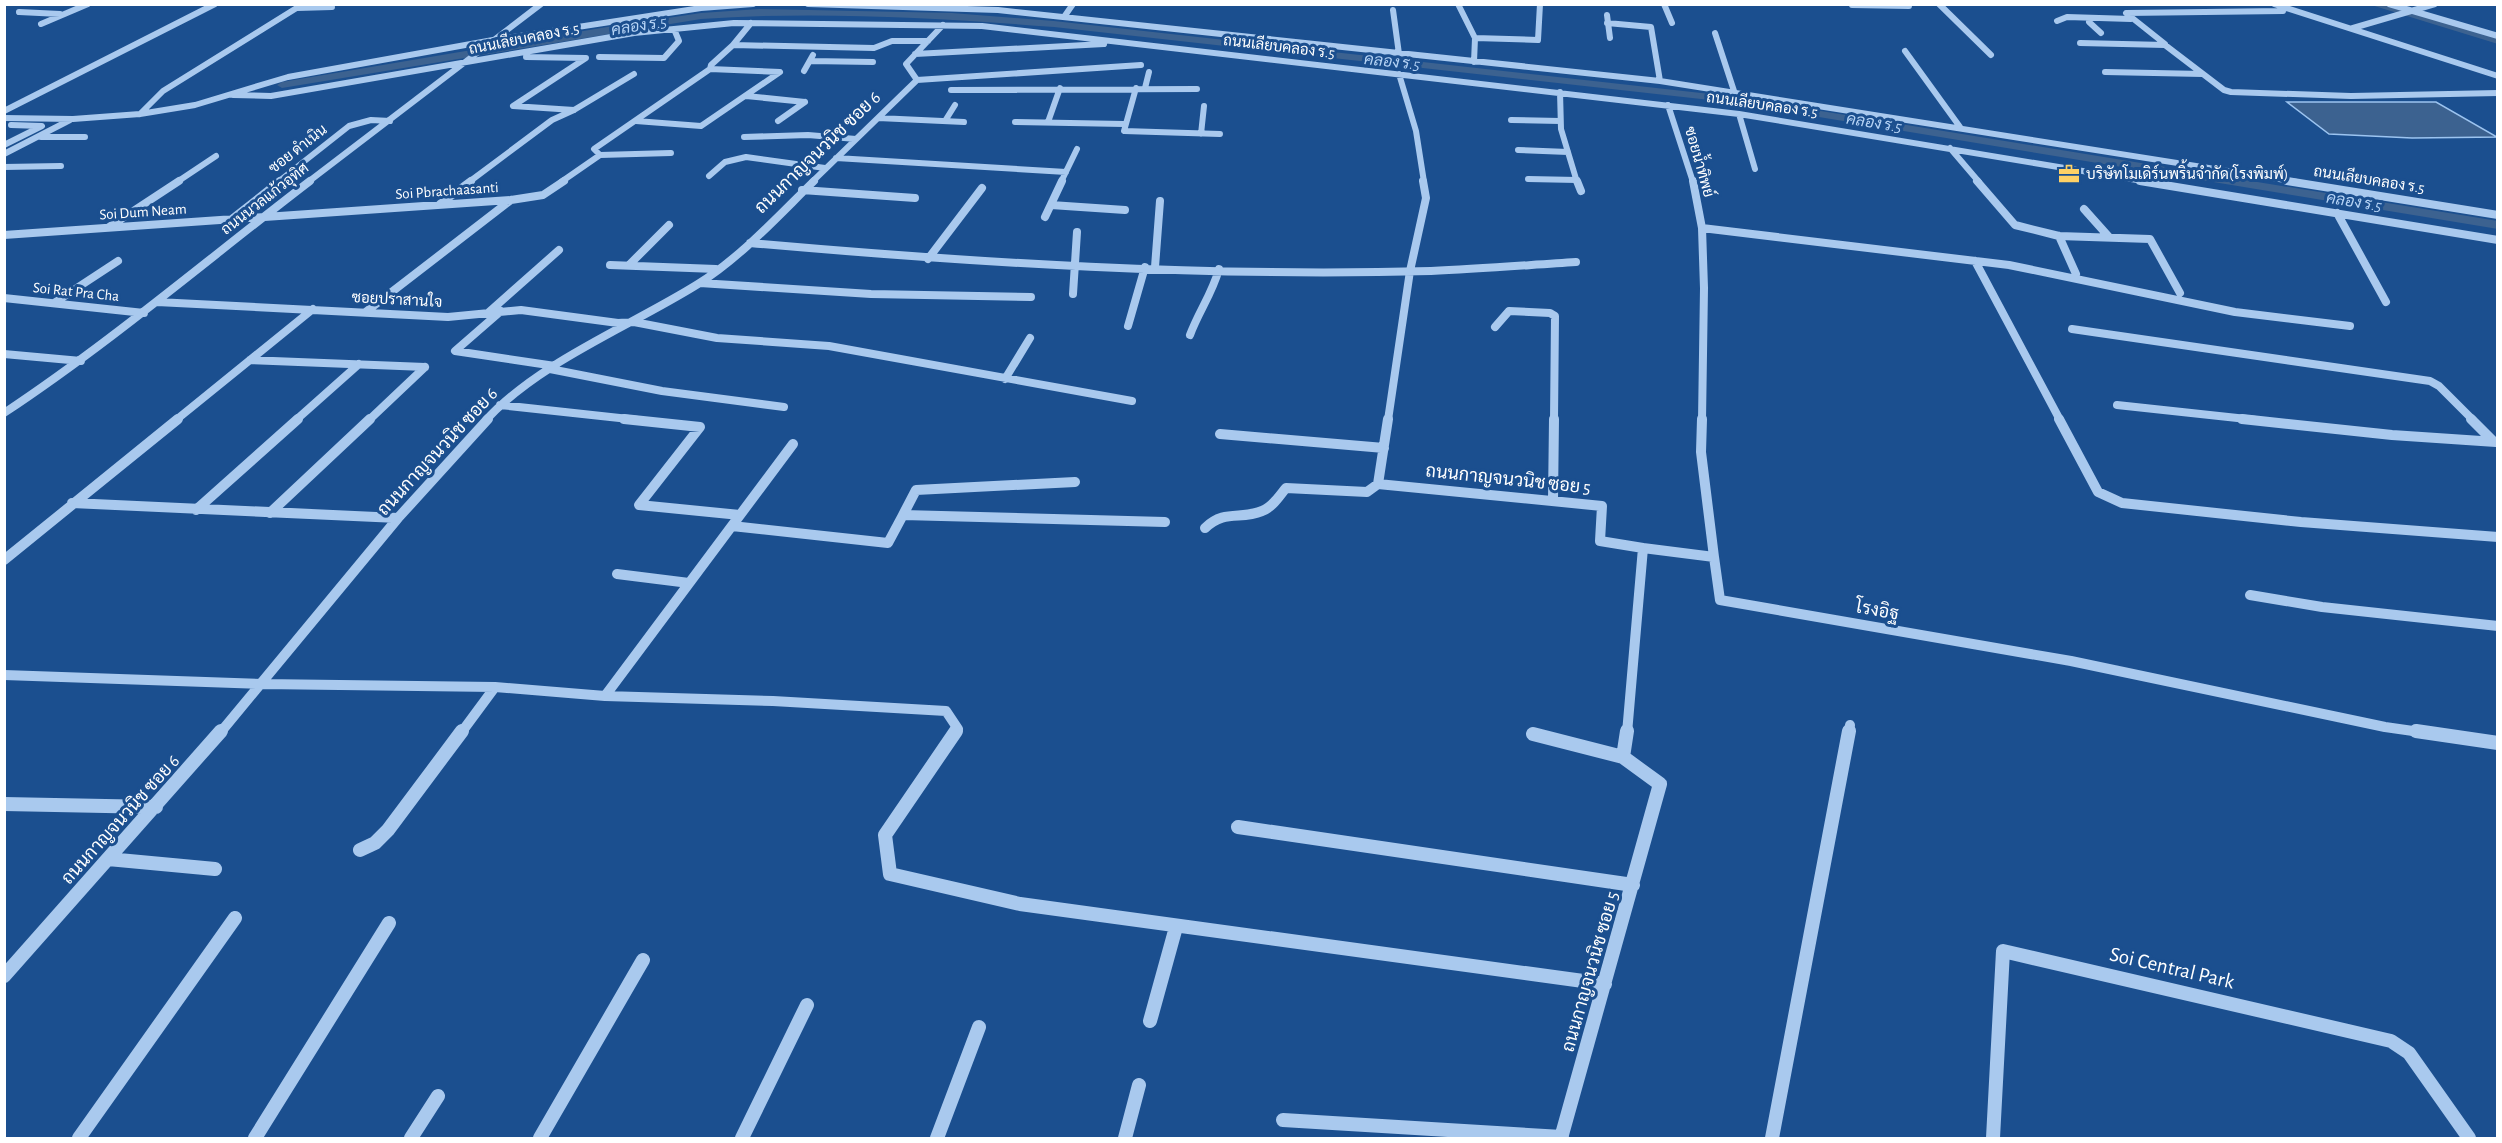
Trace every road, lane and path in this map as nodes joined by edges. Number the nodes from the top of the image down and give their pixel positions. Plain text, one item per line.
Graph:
1 (88, 4) edge
2 (215, 4) edge
3 (542, 4) edge
4 (753, 4) edge
5 (808, 4) edge
6 (1073, 4) edge
7 (1458, 4) edge
8 (1540, 4) edge
9 (1664, 4) edge
10 (1940, 4) edge
11 (2274, 4) edge
12 (2389, 4) edge
13 (2434, 4) edge
14 (1851, 5) edge
15 (300, 6) edge
16 (703, 6) edge
17 (1909, 6) dead end
18 (332, 7) dead end
19 (1865, 9) dead end
20 (1394, 10) dead end
21 (2292, 11) junction
22 (2407, 11) junction
23 (19, 12) dead end
24 (65, 14) junction
25 (1607, 15) dead end
26 (1064, 17) junction
27 (2132, 19) junction
28 (2087, 20) junction
29 (2057, 21) dead end
30 (734, 23) junction
31 (751, 23) junction
32 (1607, 23) junction
33 (1672, 23) dead end
34 (41, 24) dead end
35 (942, 25) junction
36 (2352, 28) junction
37 (674, 29) junction
38 (1715, 33) dead end
39 (2101, 33) dead end
40 (2498, 36) edge
41 (1475, 38) junction
42 (1610, 38) dead end
43 (493, 40) junction
44 (928, 41) junction
45 (1113, 41) junction
46 (2080, 43) dead end
47 (733, 45) junction
48 (2166, 45) junction
49 (818, 46) junction
50 (1905, 51) dead end
51 (915, 54) junction
52 (1399, 54) junction
53 (1991, 55) dead end
54 (500, 57) junction
55 (599, 57) dead end
56 (810, 61) junction
57 (873, 62) dead end
58 (1474, 62) junction
59 (466, 64) junction
60 (1141, 65) dead end
61 (710, 69) junction
62 (804, 71) dead end
63 (1149, 72) dead end
64 (2105, 72) dead end
65 (633, 74) dead end
66 (1399, 74) junction
67 (2204, 74) junction
68 (2498, 76) edge
69 (954, 79) junction
70 (917, 80) junction
71 (1660, 81) junction
72 (1060, 88) junction
73 (1136, 88) junction
74 (1145, 88) junction
75 (1197, 89) dead end
76 (951, 90) junction
77 (1734, 91) junction
78 (1560, 92) junction
79 (2498, 93) edge
80 (232, 95) junction
81 (746, 96) junction
82 (945, 100) dead end
83 (955, 105) dead end
84 (1668, 105) junction
85 (1204, 106) dead end
86 (574, 110) junction
87 (4, 111) edge
88 (140, 114) junction
89 (1740, 114) junction
90 (4, 118) edge
91 (878, 118) junction
92 (73, 119) junction
93 (390, 120) junction
94 (1511, 120) dead end
95 (636, 121) junction
96 (778, 121) dead end
97 (945, 121) junction
98 (964, 122) dead end
99 (1015, 122) dead end
100 (1048, 122) junction
101 (1560, 122) junction
102 (1124, 124) junction
103 (4, 125) edge
104 (1960, 127) junction
105 (1201, 134) junction
106 (1220, 134) dead end
107 (38, 137) junction
108 (85, 137) dead end
109 (744, 137) dead end
110 (856, 139) junction
111 (4, 145) edge
112 (1950, 148) junction
113 (1077, 149) dead end
114 (1518, 150) dead end
115 (1568, 152) junction
116 (671, 153) dead end
117 (4, 154) edge
118 (600, 155) junction
119 (216, 156) dead end
120 (836, 158) junction
121 (61, 166) dead end
122 (4, 167) edge
123 (825, 168) junction
124 (1755, 169) dead end
125 (1066, 172) junction
126 (709, 176) dead end
127 (1528, 178) dead end
128 (1577, 180) junction
129 (982, 188) dead end
130 (802, 190) junction
131 (1581, 191) dead end
132 (915, 198) dead end
133 (512, 200) junction
134 (1160, 201) dead end
135 (440, 204) junction
136 (1051, 205) junction
137 (2084, 209) dead end
138 (1125, 210) dead end
139 (2337, 213) junction
140 (2498, 215) edge
141 (284, 216) joint
142 (263, 217) junction
143 (1045, 217) dead end
144 (231, 219) junction
145 (669, 225) dead end
146 (108, 228) junction
147 (1702, 228) junction
148 (1077, 232) dead end
149 (4, 235) edge
150 (2059, 236) junction
151 (2109, 237) junction
152 (2498, 240) edge
153 (750, 243) junction
154 (559, 250) dead end
155 (928, 259) junction
156 (118, 261) dead end
157 (1975, 261) junction
158 (1575, 262) dead end
159 (630, 264) junction
160 (610, 265) dead end
161 (1075, 266) junction
162 (1145, 267) junction
163 (1155, 267) junction
164 (716, 269) junction
165 (1219, 269) junction
166 (1410, 272) junction
167 (2076, 274) dead end
168 (699, 283) junction
169 (2180, 293) dead end
170 (1073, 294) dead end
171 (1031, 297) dead end
172 (4, 298) edge
173 (157, 302) junction
174 (2386, 302) dead end
175 (54, 303) junction
176 (313, 309) junction
177 (367, 311) junction
178 (501, 311) junction
179 (489, 312) junction
180 (144, 313) junction
181 (634, 322) junction
182 (1128, 326) dead end
183 (2350, 326) dead end
184 (1495, 327) dead end
185 (2072, 329) dead end
186 (1190, 335) dead end
187 (1030, 338) dead end
188 (4, 354) edge
189 (250, 360) junction
190 (81, 361) junction
191 (359, 364) junction
192 (553, 368) junction
193 (1005, 379) junction
194 (1132, 401) dead end
195 (500, 405) junction
196 (2117, 405) dead end
197 (784, 407) dead end
198 (4, 413) edge
199 (1220, 434) dead end
200 (2496, 442) edge
201 (793, 444) dead end
202 (1384, 448) junction
203 (1075, 482) dead end
204 (1378, 484) junction
205 (1553, 500) junction
206 (72, 503) junction
207 (196, 510) junction
208 (270, 513) junction
209 (740, 515) junction
210 (903, 515) junction
211 (398, 518) junction
212 (1165, 522) dead end
213 (732, 526) junction
214 (1205, 528) dead end
215 (2498, 537) edge
216 (1643, 548) junction
217 (1714, 557) junction
218 (4, 560) edge
219 (617, 574) dead end
220 (689, 583) junction
221 (2250, 595) dead end
222 (2498, 627) edge
223 (4, 675) edge
224 (262, 684) junction
225 (495, 687) junction
226 (605, 696) junction
227 (1850, 725) dead end
228 (1533, 734) dead end
229 (2498, 742) edge
230 (1623, 757) junction
231 (4, 804) edge
232 (156, 807) junction
233 (1238, 827) dead end
234 (360, 850) dead end
235 (108, 858) junction
236 (215, 869) dead end
237 (1633, 885) junction
238 (236, 918) dead end
239 (389, 923) dead end
240 (1176, 927) junction
241 (643, 960) dead end
242 (4, 976) edge
243 (1605, 984) junction
244 (807, 1005) dead end
245 (1150, 1021) dead end
246 (979, 1027) dead end
247 (1139, 1085) dead end
248 (438, 1096) dead end
249 (1283, 1120) dead end
250 (79, 1138) edge
251 (255, 1138) edge
252 (411, 1138) edge
253 (540, 1138) edge
254 (742, 1138) edge
255 (937, 1138) edge
256 (1125, 1138) edge
257 (1561, 1138) edge
258 (1772, 1138) edge
259 (1993, 1138) edge
260 (2469, 1138) edge

1 - 24 street
2 - 87 street
3 - 43 street, ถนนนวลแก้วอุทิศ
4 - 16 street, ถนนเลียบคลอง ร.5
5 - 26 street, ถนนเลียบคลอง ร.5
6 - 26 street
7 - 41 street
8 - 41 street
9 - 33 street
10 - 53 street
11 - 21 street
12 - 22 street
13 - 22 street
14 - 17 street
14 - 19 street
15 - 18 street
15 - 88 street
16 - 30 street
16 - 43 street, ถนนเลียบคลอง ร.5
20 - 52 street
21 - 27 street
21 - 36 street
22 - 36 street
22 - 40 street
23 - 24 street
24 - 34 street
25 - 32 street
26 - 52 street, ถนนเลียบคลอง ร.5
27 - 28 street
27 - 48 street
28 - 29 street
28 - 39 street
30 - 31 street, ถนนเลียบคลอง ร.5
30 - 37 street, ถนนเลียบคลอง ร.5
31 - 35 street, ถนนเลียบคลอง ร.5
31 - 47 street
32 - 42 street
32 - 71 street
35 - 44 street
35 - 45 street, ถนนเลียบคลอง ร.5
36 - 68 street
37 - 54 street, ถนนเลียบคลอง ร.5
37 - 55 street
38 - 77 street
41 - 58 street
43 - 59 street, ถนนนวลแก้วอุทิศ
43 - 80 street, ถนนเลียบคลอง ร.5
44 - 49 street
44 - 51 street
45 - 51 street
45 - 66 street, ถนนเลียบคลอง ร.5
46 - 48 street
47 - 49 street
47 - 61 street
48 - 67 street
49 - 56 street
50 - 104 street
51 - 70 street
52 - 58 street, ถนนเลียบคลอง ร.5
54 - 59 street, ถนนเลียบคลอง ร.5
54 - 86 street
56 - 57 street
56 - 62 street
58 - 71 street, ถนนเลียบคลอง ร.5
59 - 80 street, ถนนเลียบคลอง ร.5
59 - 93 street, ถนนนวลแก้วอุทิศ
60 - 69 street
61 - 81 street
61 - 95 street
63 - 74 street
64 - 67 street
65 - 86 street
66 - 78 street, ถนนเลียบคลอง ร.5
66 - 166 street
67 - 79 street
69 - 70 street
69 - 76 street
70 - 91 street, ถนนกาญจนวนิช ซอย 6
71 - 77 street, ถนนเลียบคลอง ร.5
72 - 73 street
72 - 76 street
72 - 100 street
73 - 74 street
73 - 102 street
74 - 75 street
76 - 82 street
77 - 104 street, ถนนเลียบคลอง ร.5
78 - 84 street, ถนนเลียบคลอง ร.5
78 - 101 street
80 - 88 street
81 - 95 street
81 - 96 street
83 - 97 street
84 - 89 street, ถนนเลียบคลอง ร.5
84 - 147 street, ซอยน้ำทิพย์
85 - 105 street
86 - 135 street
88 - 92 street
89 - 112 street, ถนนเลียบคลอง ร.5
89 - 124 street
90 - 92 street
91 - 97 street
91 - 110 street, ถนนกาญจนวนิช ซอย 6
92 - 107 street
93 - 142 street, ถนนนวลแก้วอุทิศ
93 - 144 street, ซอย ดำเนิน
94 - 101 street
95 - 118 street
97 - 98 street
99 - 100 street
100 - 102 street
101 - 115 street
102 - 105 street
103 - 111 street
104 - 140 street, ถนนเลียบคลอง ร.5
105 - 106 street
107 - 108 street
107 - 117 street
109 - 110 street
110 - 120 street, ถนนกาญจนวนิช ซอย 6
112 - 139 street, ถนนเลียบคลอง ร.5
112 - 150 street
113 - 125 street
114 - 115 street
115 - 128 street
116 - 118 street
118 - 133 street, Soi Pbrachaasanti
119 - 146 street
120 - 123 street, ถนนกาญจนวนิช ซอย 6
120 - 125 street
121 - 122 street
123 - 126 street
123 - 130 street, ถนนกาญจนวนิช ซอย 6
125 - 136 street
127 - 128 street
128 - 131 street
129 - 155 street
130 - 132 street
130 - 153 street, ถนนกาญจนวนิช ซอย 6
133 - 135 street, Soi Pbrachaasanti
133 - 177 street
134 - 163 street
135 - 141 street, Soi Pbrachaasanti
136 - 138 street
136 - 143 street
137 - 151 street
139 - 152 street, ถนนเลียบคลอง ร.5
139 - 174 street
141 - 142 street, Soi Dum Neam
142 - 144 street, Soi Dum Neam
142 - 173 street, ถนนนวลแก้วอุทิศ
144 - 146 street, Soi Dum Neam
145 - 159 street
146 - 149 street, Soi Dum Neam
147 - 157 street
147 - 217 street, ซอยน้ำทิพย์
148 - 161 street
150 - 151 street
150 - 167 street
151 - 169 street
153 - 155 street
153 - 164 street, ถนนกาญจนวนิช ซอย 6
154 - 179 street
155 - 161 street
156 - 175 street
157 - 183 street
157 - 215 street
158 - 166 street
159 - 160 street
159 - 164 street
161 - 162 street
161 - 170 street
162 - 163 street
162 - 182 street
163 - 165 street
164 - 168 street, ถนนกาญจนวนิช ซอย 6
165 - 166 street
165 - 186 street
166 - 202 street
168 - 171 street
168 - 181 street, ถนนกาญจนวนิช ซอย 6
172 - 175 street, Soi Rat Pra Cha
173 - 176 street, ซอยปราสานใจ
173 - 180 street, ถนนนวลแก้วอุทิศ
175 - 180 street, Soi Rat Pra Cha
176 - 177 street, ซอยปราสานใจ
176 - 189 street
177 - 179 street, ซอยปราสานใจ
178 - 179 street, ซอยปราสานใจ
178 - 181 street, ซอยปราสานใจ
178 - 192 street
180 - 190 street, ถนนนวลแก้วอุทิศ
181 - 192 street, ถนนกาญจนวนิช ซอย 6
181 - 193 street, ซอยปราสานใจ
184 - 205 street
185 - 200 street
187 - 193 street
188 - 190 street
189 - 191 street
189 - 206 street
190 - 198 street, ถนนนวลแก้วอุทิศ
191 - 207 street
191 - 208 street
192 - 195 street, ถนนกาญจนวนิช ซอย 6
192 - 197 street
193 - 194 street, ซอยปราสานใจ
195 - 209 street
195 - 211 street, ถนนกาญจนวนิช ซอย 6
196 - 200 street
199 - 202 street
201 - 209 street
202 - 204 street
203 - 210 street
204 - 205 street, ถนนกาญจนวนิช ซอย 5
204 - 214 street, ถนนกาญจนวนิช ซอย 5
205 - 216 street, ถนนกาญจนวนิช ซอย 5
206 - 207 street
206 - 218 street
207 - 208 street
208 - 211 street
209 - 213 street
210 - 212 street
210 - 213 street
211 - 224 street, ถนนกาญจนวนิช ซอย 6
213 - 220 street
216 - 217 street
216 - 230 street
217 - 229 street, โรงอิฐ
219 - 220 street
220 - 226 street
221 - 222 street
223 - 224 street
224 - 225 street
224 - 232 street, ถนนกาญจนวนิช ซอย 6
225 - 226 street
225 - 234 street
226 - 240 street
227 - 258 street
228 - 230 street
230 - 237 street, ถนนกาญจนวนิช ซอย 5
231 - 232 street
232 - 235 street, ถนนกาญจนวนิช ซอย 6
233 - 237 street
235 - 236 street
235 - 242 street, ถนนกาญจนวนิช ซอย 6
237 - 243 street, ถนนกาญจนวนิช ซอย 5
238 - 250 street
239 - 251 street
240 - 243 street
240 - 245 street
241 - 253 street
243 - 257 street, ถนนกาญจนวนิช ซอย 5
244 - 254 street
246 - 255 street
247 - 256 street
248 - 252 street
249 - 257 street
259 - 260 street, Soi Central Park

